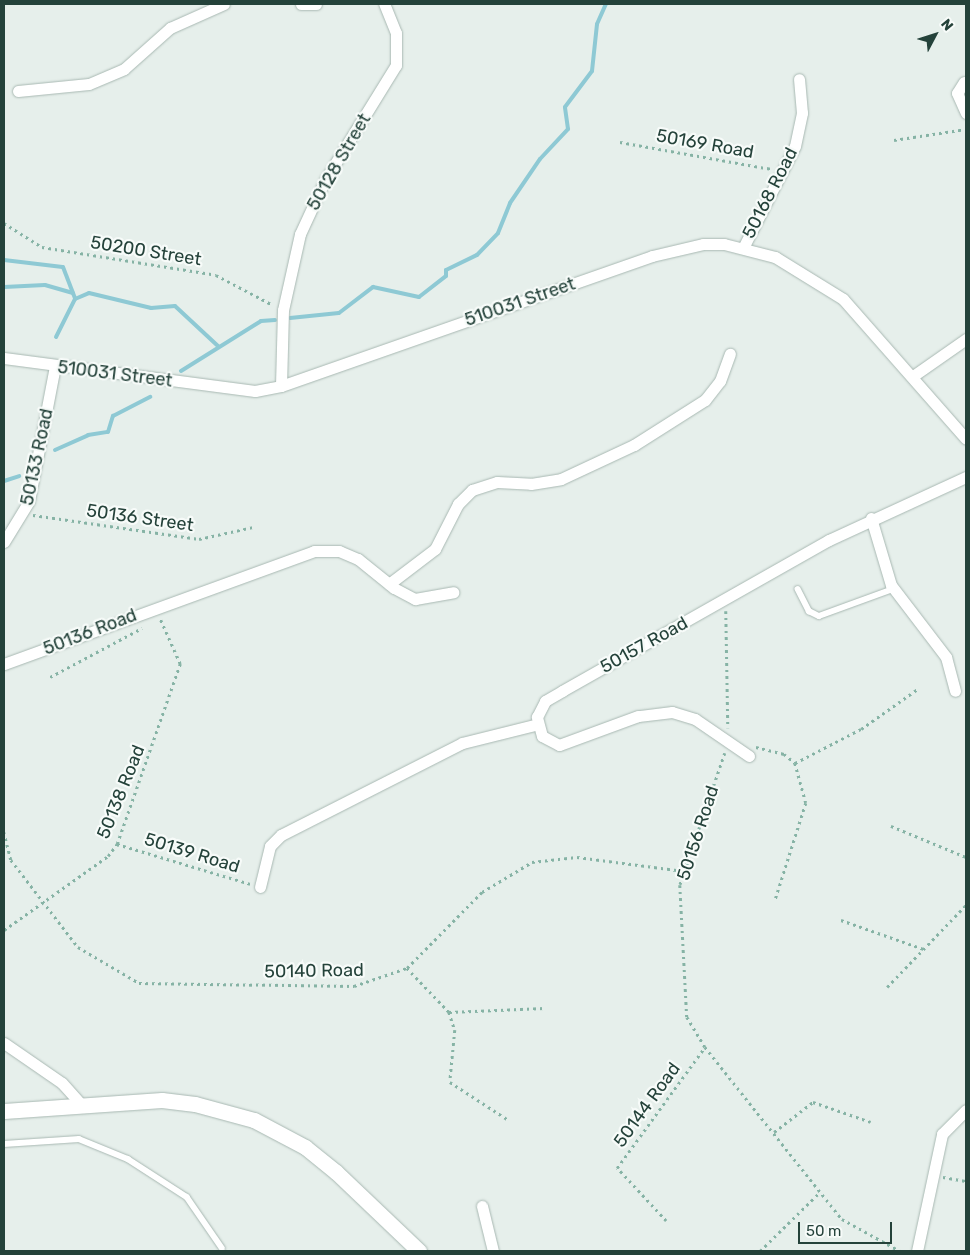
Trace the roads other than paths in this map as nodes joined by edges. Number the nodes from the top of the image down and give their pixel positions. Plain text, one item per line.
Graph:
1 (224, 4) edge
2 (301, 4) edge
3 (316, 4) edge
4 (384, 4) edge
5 (800, 79) dead end
6 (964, 82) dead end
7 (18, 92) dead end
8 (966, 113) edge
9 (743, 248) junction
10 (966, 339) edge
11 (730, 354) dead end
12 (4, 358) edge
13 (55, 366) junction
14 (913, 376) junction
15 (281, 386) junction
16 (966, 439) edge
17 (966, 477) edge
18 (871, 518) junction
19 (4, 542) edge
20 (389, 584) junction
21 (893, 588) junction
22 (798, 589) dead end
23 (453, 592) dead end
24 (4, 664) edge
25 (955, 690) dead end
26 (538, 724) junction
27 (749, 756) dead end
28 (260, 887) road end
29 (4, 1043) edge
30 (80, 1103) junction
31 (966, 1110) edge
32 (4, 1111) edge
33 (4, 1144) edge
34 (482, 1206) dead end
35 (222, 1248) dead end
36 (419, 1251) edge
37 (492, 1251) edge
38 (917, 1251) edge

1 - 7 street
2 - 3 street
4 - 15 street, 50128 Street
5 - 9 street, 50168 Road
6 - 8 street
9 - 14 street, 510031 Street
9 - 15 street, 510031 Street
10 - 14 street
11 - 20 street
12 - 13 street, 510031 Street
13 - 15 street, 510031 Street
13 - 19 street, 50133 Road
14 - 16 street, 510031 Street
17 - 18 street
18 - 21 street
18 - 26 street, 50157 Road
20 - 23 street, 50136 Road
20 - 24 street, 50136 Road
21 - 22 lane
21 - 25 street
26 - 27 street
26 - 28 street
29 - 30 street
30 - 32 street
30 - 36 street
31 - 38 street
33 - 35 lane
34 - 37 street

